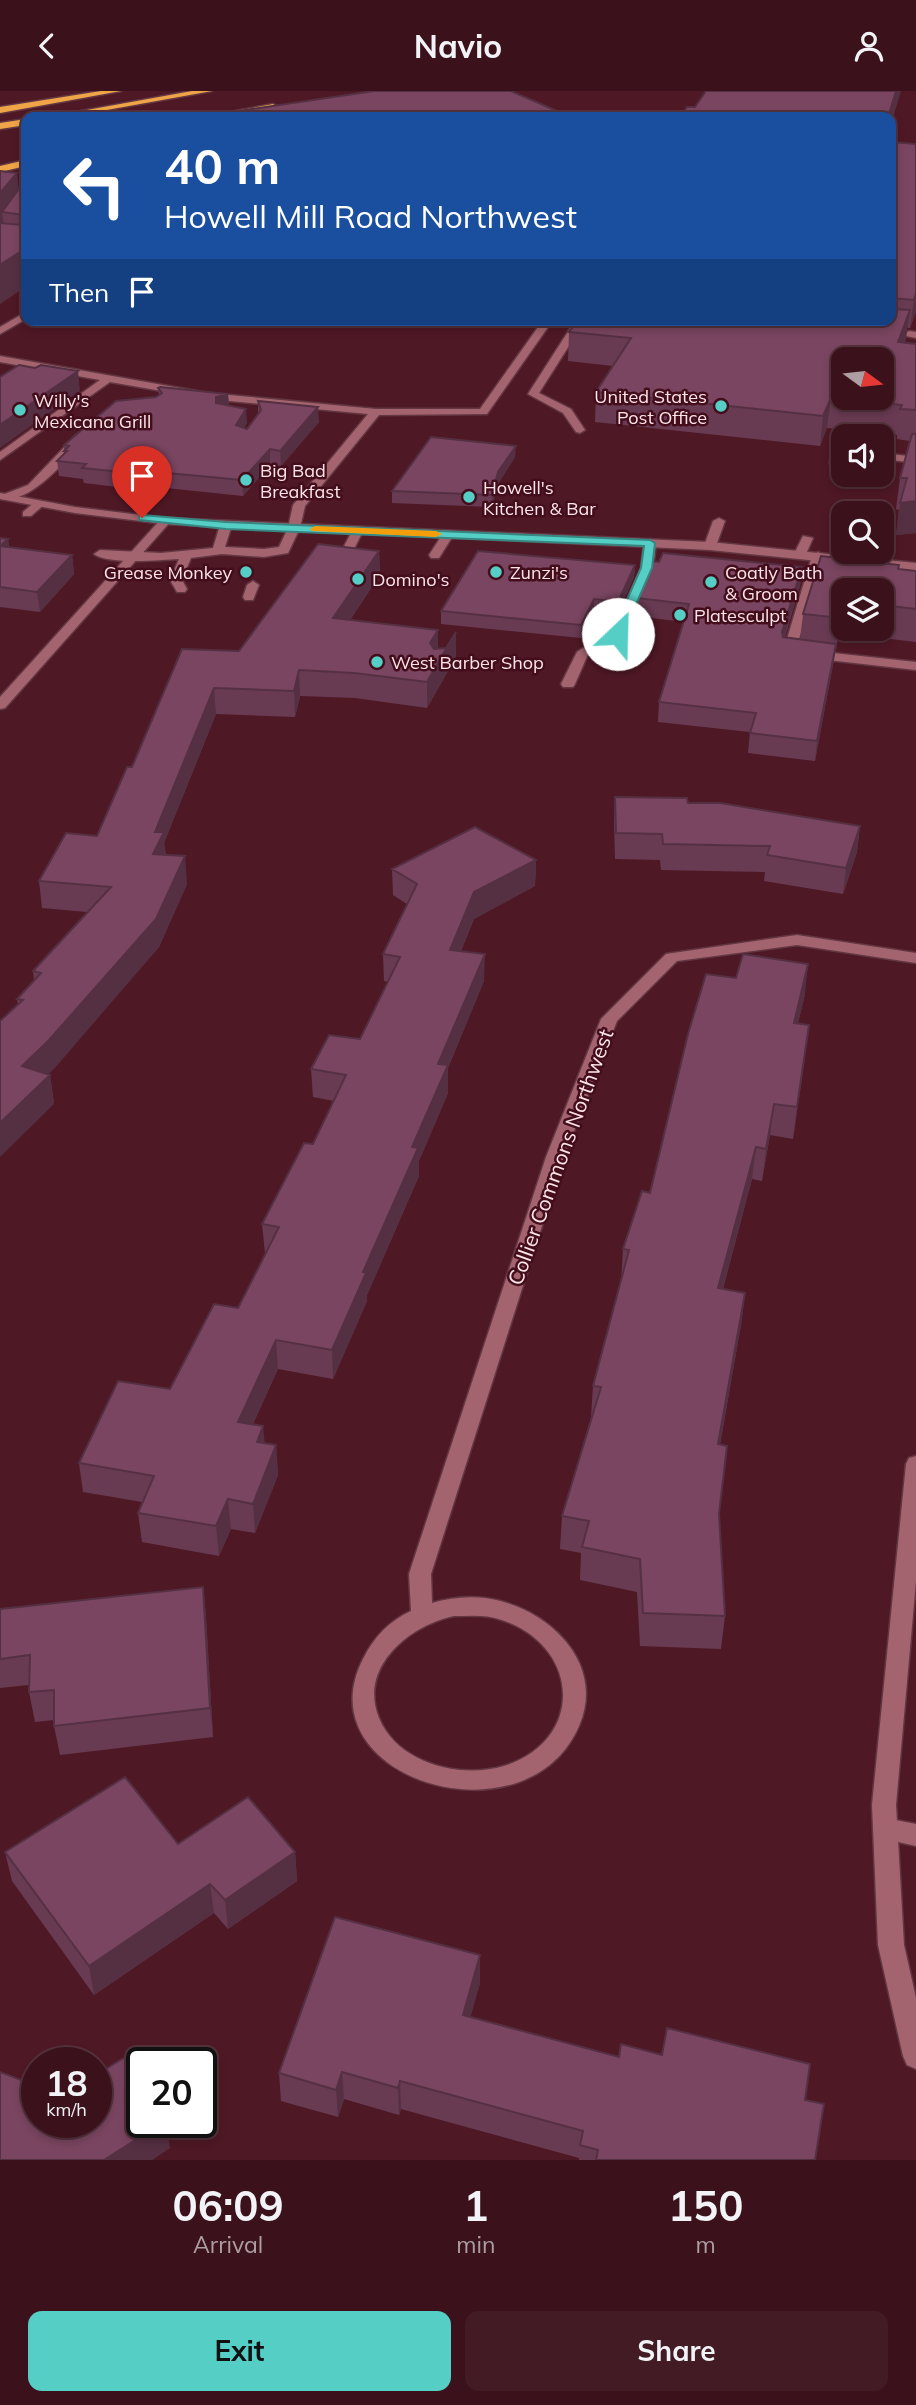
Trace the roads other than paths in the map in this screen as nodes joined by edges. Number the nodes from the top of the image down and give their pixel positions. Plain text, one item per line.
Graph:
1 (117, 91) edge
2 (208, 91) edge
3 (283, 105) edge
4 (0, 110) edge
5 (83, 112) edge
6 (240, 112) edge
7 (21, 123) edge
8 (0, 126) edge
9 (21, 164) edge
10 (0, 169) edge
11 (21, 318) edge
12 (544, 326) edge
13 (603, 330) edge
14 (0, 331) edge
15 (896, 333) edge
16 (914, 334) edge
17 (0, 359) edge
18 (26, 363) junction
19 (15, 371) edge
20 (110, 377) junction
21 (376, 412) junction
22 (580, 430) dead end
23 (85, 433) edge
24 (0, 457) edge
25 (894, 457) edge
26 (916, 460) edge
27 (3, 497) edge
28 (40, 503) junction
29 (27, 514) dead end
30 (165, 521) junction
31 (719, 521) dead end
32 (226, 525) junction
33 (294, 528) junction
34 (357, 531) junction
35 (448, 534) junction
36 (807, 538) dead end
37 (650, 543) junction
38 (710, 546) junction
39 (222, 550) junction
40 (100, 554) dead end
41 (346, 554) edge
42 (800, 554) junction
43 (435, 555) dead end
44 (818, 556) junction
45 (132, 557) junction
46 (186, 557) junction
47 (916, 567) edge
48 (181, 589) dead end
49 (618, 634) dead end
50 (583, 652) dead end
51 (916, 666) edge
52 (568, 684) dead end
53 (0, 705) edge
54 (916, 958) edge
55 (916, 1464) edge
56 (422, 1615) junction
57 (885, 1829) junction
58 (916, 1835) edge
59 (916, 2056) edge

1 - 4 highway
2 - 5 highway
3 - 6 highway
7 - 8 highway
9 - 10 highway
11 - 14 street
12 - 21 street
13 - 22 street
15 - 16 street
17 - 18 street
18 - 19 street
18 - 20 street
20 - 21 street
20 - 24 street
21 - 33 street
23 - 27 street
25 - 26 street
27 - 28 street
28 - 29 street
28 - 30 street
30 - 32 street
30 - 45 street
31 - 38 street
32 - 33 street
32 - 39 street
33 - 34 street
33 - 39 street
34 - 35 street
34 - 41 street
35 - 37 street
35 - 43 street
36 - 42 street
37 - 38 street
37 - 49 street
38 - 42 street
39 - 46 street
40 - 45 street
42 - 44 street
44 - 47 street
44 - 51 street
45 - 46 street
45 - 53 street
46 - 48 street
50 - 52 street
54 - 56 street, Collier Commons Northwest
55 - 57 street
56 - 56 street
57 - 58 street
57 - 59 street

